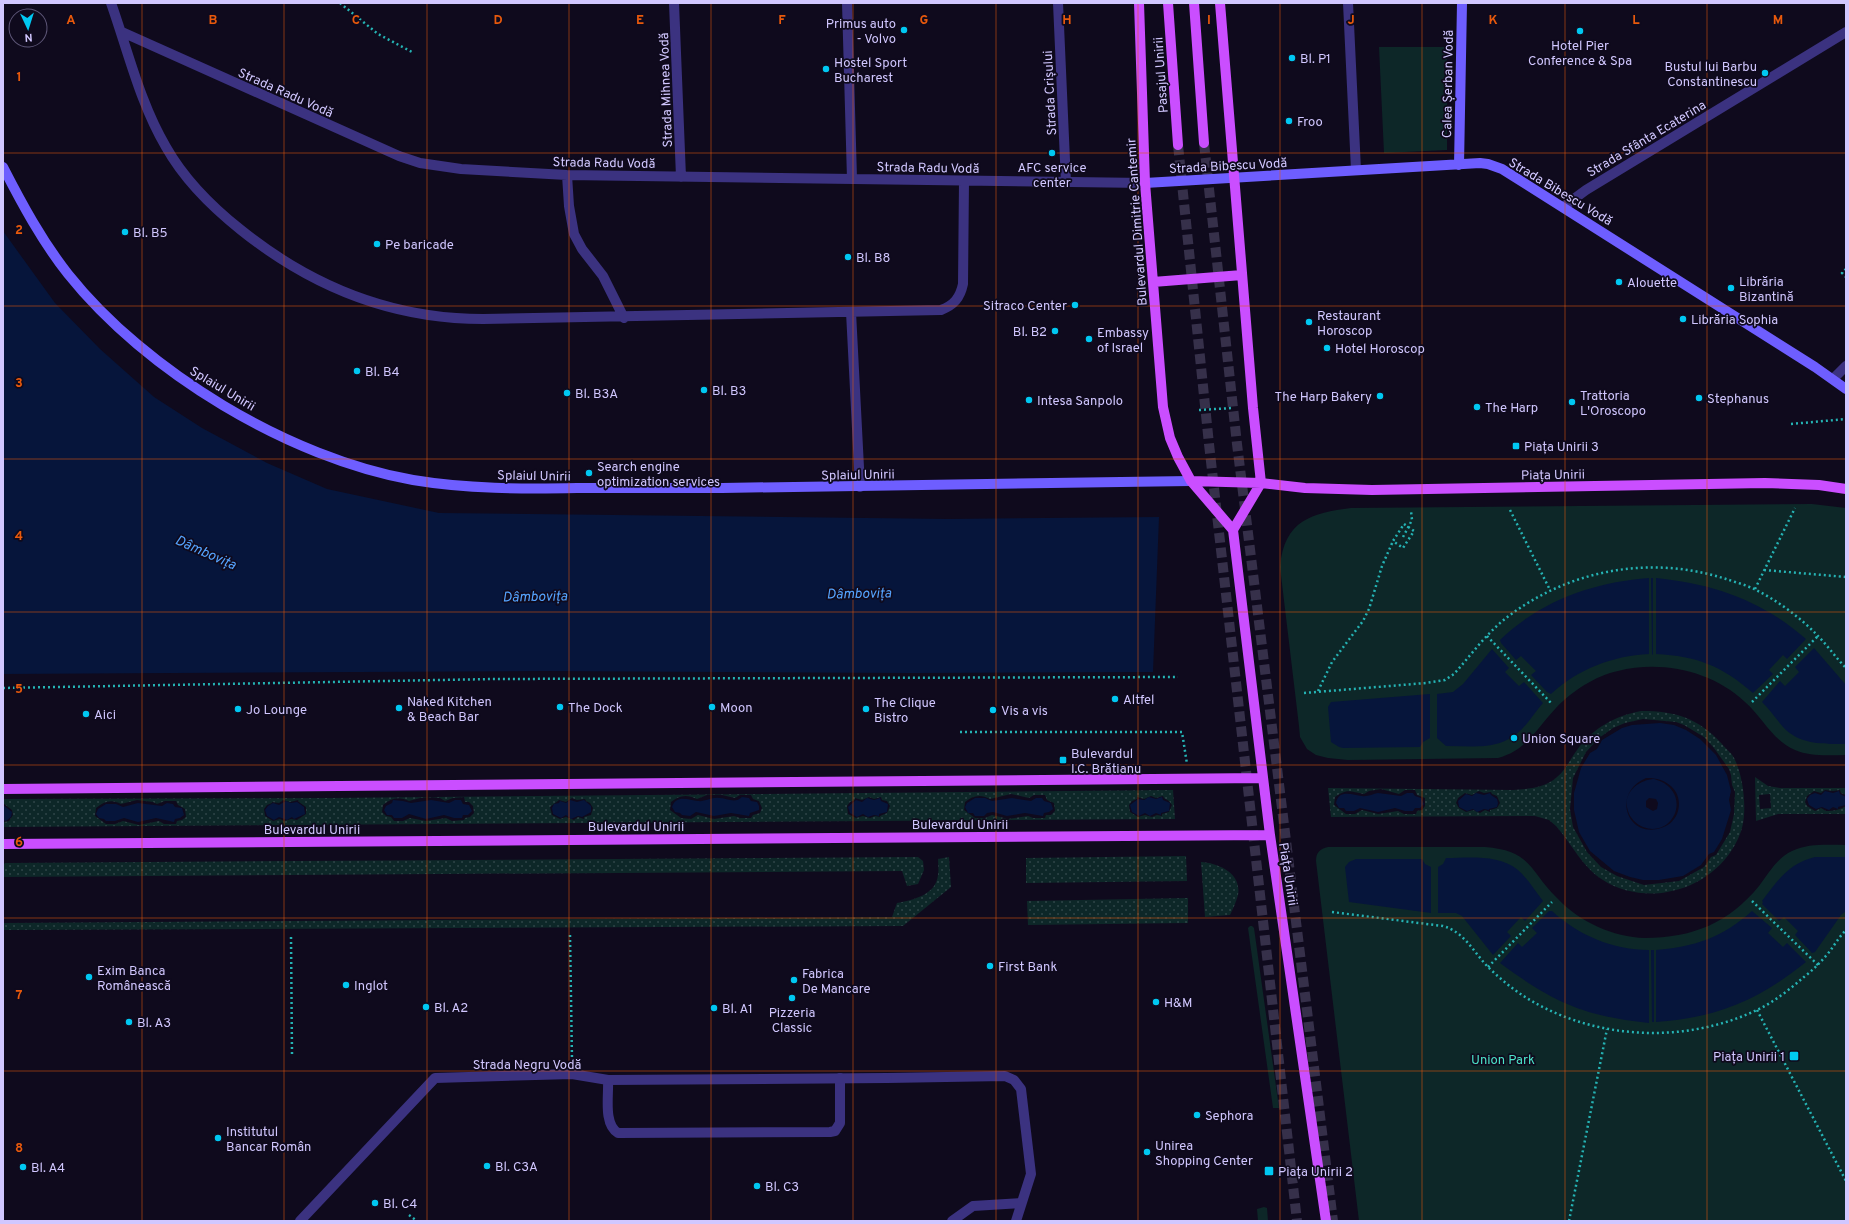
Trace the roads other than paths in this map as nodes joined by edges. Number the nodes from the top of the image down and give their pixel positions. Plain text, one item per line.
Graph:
1 (111, 3) edge
2 (674, 3) edge
3 (847, 3) edge
4 (1058, 3) edge
5 (1139, 3) edge
6 (1168, 3) edge
7 (1194, 3) edge
8 (1220, 3) edge
9 (1348, 3) edge
10 (1462, 3) edge
11 (122, 32) junction
12 (1846, 32) edge
13 (1204, 143) tunnel mouth
14 (1178, 145) tunnel mouth
15 (1459, 165) junction
16 (3, 167) edge
17 (1356, 170) junction
18 (567, 175) junction
19 (681, 177) junction
20 (1234, 178) junction
21 (852, 179) junction
22 (964, 181) junction
23 (1066, 183) junction
24 (1145, 183) junction
25 (1563, 207) junction
26 (1242, 275) junction
27 (1153, 282) junction
28 (851, 312) junction
29 (624, 318) junction
30 (1846, 366) edge
31 (1833, 379) junction
32 (1846, 389) edge
33 (1191, 481) junction
34 (1261, 483) junction
35 (860, 487) junction
36 (1846, 489) edge
37 (1233, 530) junction
38 (1262, 778) junction
39 (3, 789) edge
40 (1270, 835) junction
41 (3, 844) edge
42 (840, 1078) junction
43 (608, 1080) junction
44 (1021, 1203) junction
45 (300, 1221) edge
46 (952, 1221) edge
47 (1016, 1221) edge
48 (1326, 1221) edge

1 - 11 street
2 - 19 street, Strada Mihnea Vodă
3 - 21 street
4 - 23 street, Strada Crișului
5 - 24 main road, Bulevardul Dimitrie Cantemir
6 - 14 main road, Pasajul Unirii
7 - 13 main road
8 - 20 main road
9 - 17 street
10 - 15 main road, Calea Șerban Vodă
11 - 18 street, Strada Radu Vodă
11 - 29 street
12 - 25 street, Strada Sfânta Ecaterina
15 - 17 main road, Strada Bibescu Vodă
15 - 25 main road, Strada Bibescu Vodă
16 - 35 main road, Splaiul Unirii
17 - 20 main road, Strada Bibescu Vodă
18 - 19 street, Strada Radu Vodă
18 - 29 street
19 - 21 street, Strada Radu Vodă
20 - 24 main road, Strada Bibescu Vodă
20 - 26 main road
21 - 22 street, Strada Radu Vodă
22 - 23 street, Strada Radu Vodă
22 - 28 street
23 - 24 street, Strada Radu Vodă
24 - 27 main road, Bulevardul Dimitrie Cantemir
25 - 31 main road, Strada Bibescu Vodă
26 - 27 main road
26 - 34 main road
27 - 33 main road, Bulevardul Dimitrie Cantemir
28 - 29 street
28 - 35 street
30 - 31 street
31 - 32 main road, Strada Bibescu Vodă
33 - 34 main road, Piața Unirii
33 - 35 main road, Splaiul Unirii
33 - 37 main road
34 - 36 main road, Piața Unirii
34 - 37 main road
37 - 38 main road, Piața Unirii
38 - 39 main road
38 - 40 main road, Piața Unirii
40 - 41 main road, Bulevardul Unirii
40 - 48 main road, Piața Unirii
42 - 43 street, Strada Negru Vodă
42 - 43 street
42 - 44 street, Strada Negru Vodă
43 - 45 street, Strada Negru Vodă
44 - 46 street
44 - 47 street, Strada Negru Vodă

